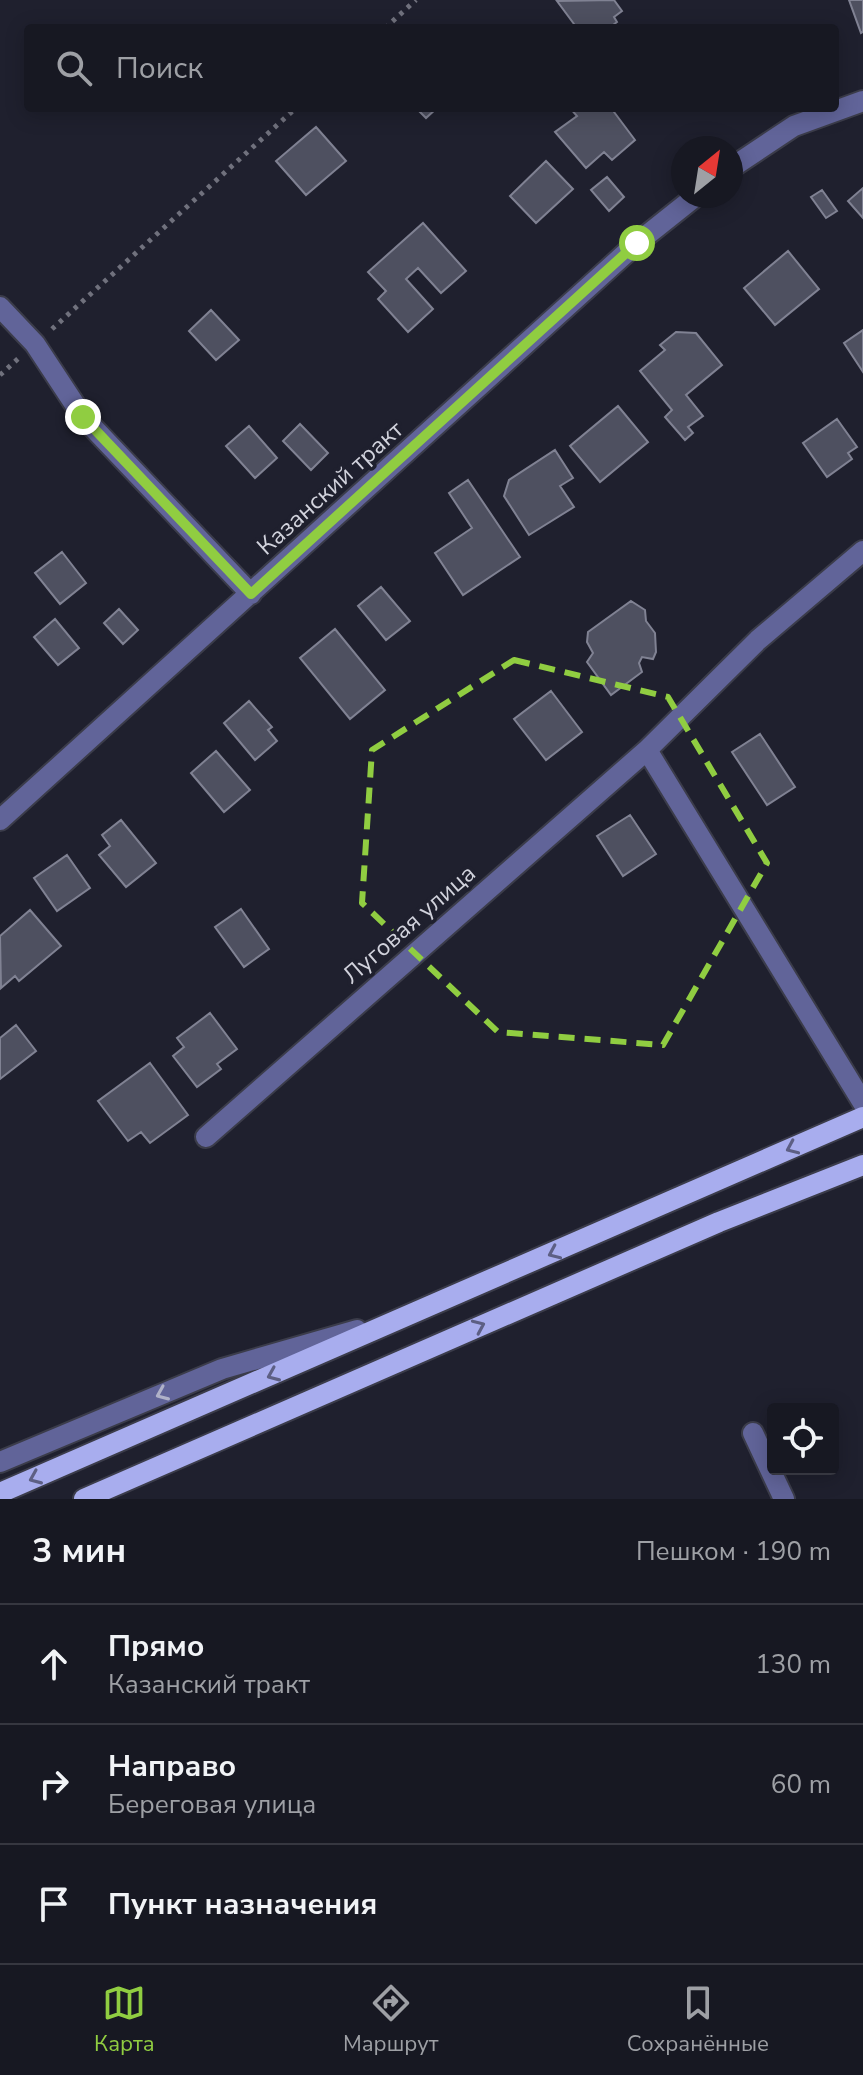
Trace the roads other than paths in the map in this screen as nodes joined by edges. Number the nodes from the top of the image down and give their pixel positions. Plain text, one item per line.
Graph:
1 (863, 101) edge
2 (839, 110) edge
3 (833, 112) edge
4 (743, 160) edge
5 (681, 208) edge
6 (0, 307) edge
7 (863, 551) edge
8 (251, 594) junction
9 (647, 750) junction
10 (0, 820) edge
11 (863, 1103) edge
12 (863, 1117) edge
13 (206, 1137) dead end
14 (863, 1165) edge
15 (422, 1311) junction
16 (753, 1433) dead end
17 (0, 1462) edge
18 (0, 1493) edge
19 (84, 1499) edge
20 (784, 1499) edge

1 - 2 street
3 - 4 street
5 - 8 street, Казанский тракт
6 - 8 street
7 - 9 street, Луговая улица
8 - 10 street, Казанский тракт
9 - 11 street
9 - 13 street, Луговая улица
12 -> 15 main road
19 -> 14 main road
15 -> 17 street
15 -> 18 main road
16 - 20 street

